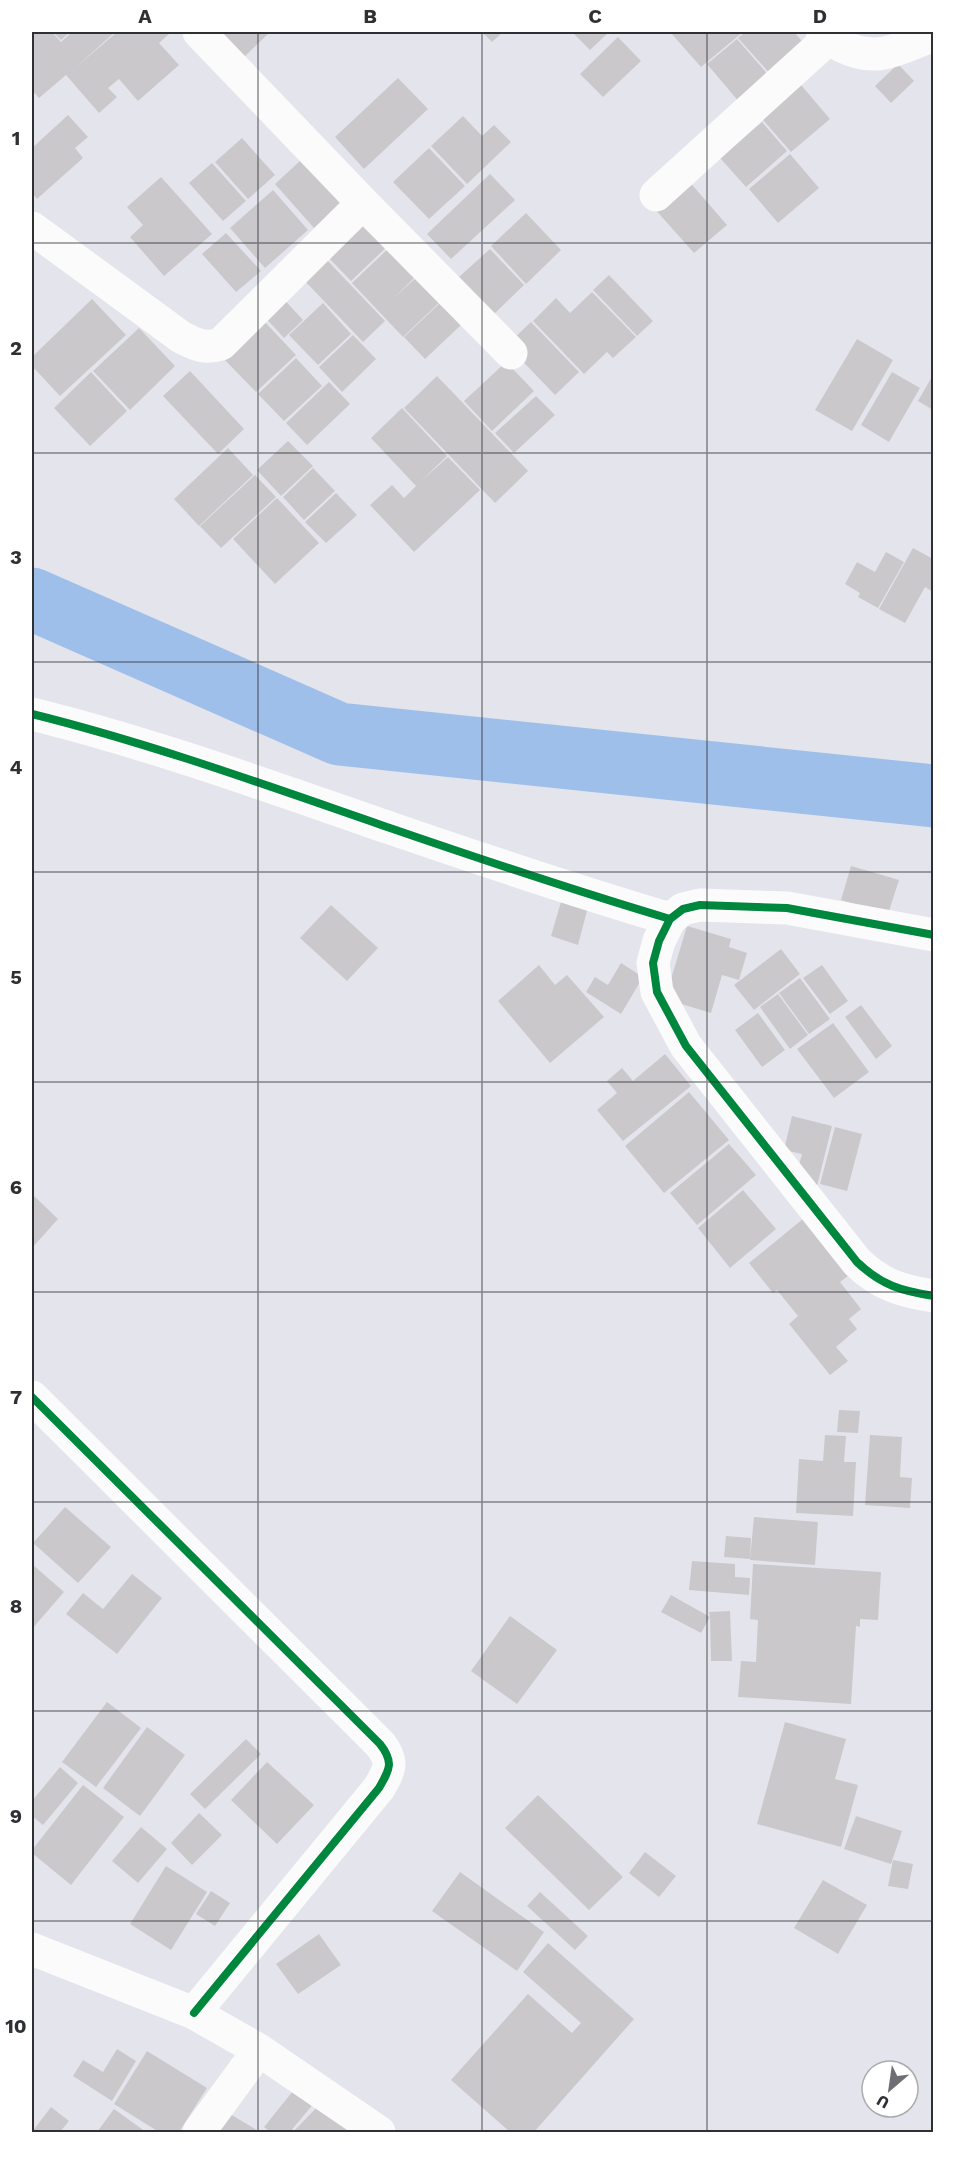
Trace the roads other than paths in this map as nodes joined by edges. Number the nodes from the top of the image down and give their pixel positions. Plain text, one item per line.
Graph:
1 (199, 32) edge
2 (826, 35) edge
3 (933, 35) edge
4 (656, 195) dead end
5 (363, 203) junction
6 (32, 228) edge
7 (511, 353) dead end
8 (32, 714) edge
9 (670, 919) junction
10 (933, 935) edge
11 (929, 1295) edge
12 (32, 1397) edge
13 (32, 1949) edge
14 (194, 2013) junction
15 (260, 2050) junction
16 (199, 2133) edge
17 (379, 2133) edge

1 - 5 street
2 - 3 street
2 - 4 street
5 - 6 street
5 - 7 street
8 - 9 street
9 - 10 street
9 - 11 street
12 - 14 street
13 - 14 street
14 - 15 street
15 - 16 street
15 - 17 street

